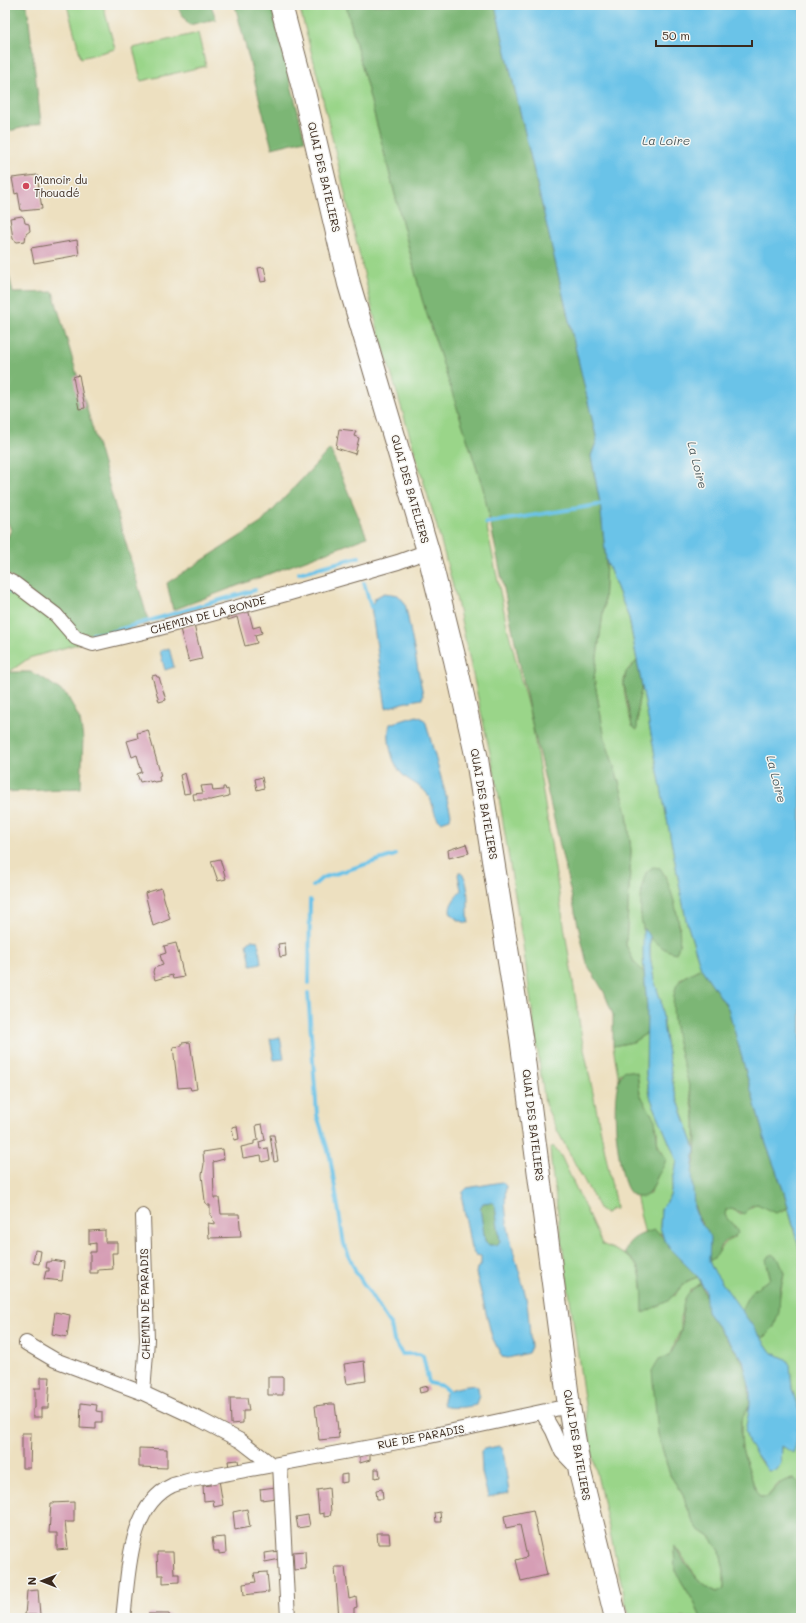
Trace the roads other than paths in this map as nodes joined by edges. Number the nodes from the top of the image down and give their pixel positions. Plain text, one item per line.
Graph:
1 (281, 5) edge
2 (428, 551) junction
3 (5, 579) edge
4 (143, 1216) dead end
5 (26, 1343) dead end
6 (143, 1393) junction
7 (569, 1406) junction
8 (542, 1412) junction
9 (276, 1464) junction
10 (580, 1472) junction
11 (123, 1618) edge
12 (288, 1618) edge
13 (616, 1618) edge

1 - 2 main road, QUAI DES BATELIERS
2 - 3 street, CHEMIN DE LA BONDE
2 - 7 main road, QUAI DES BATELIERS
4 - 6 street, CHEMIN DE PARADIS
5 - 6 street
6 - 9 street
7 - 8 street, RUE DE PARADIS
7 - 10 main road, QUAI DES BATELIERS
8 - 9 street, RUE DE PARADIS
8 - 10 street
9 - 11 street, RUE DE PARADIS
9 - 12 street
10 - 13 main road, QUAI DES BATELIERS

